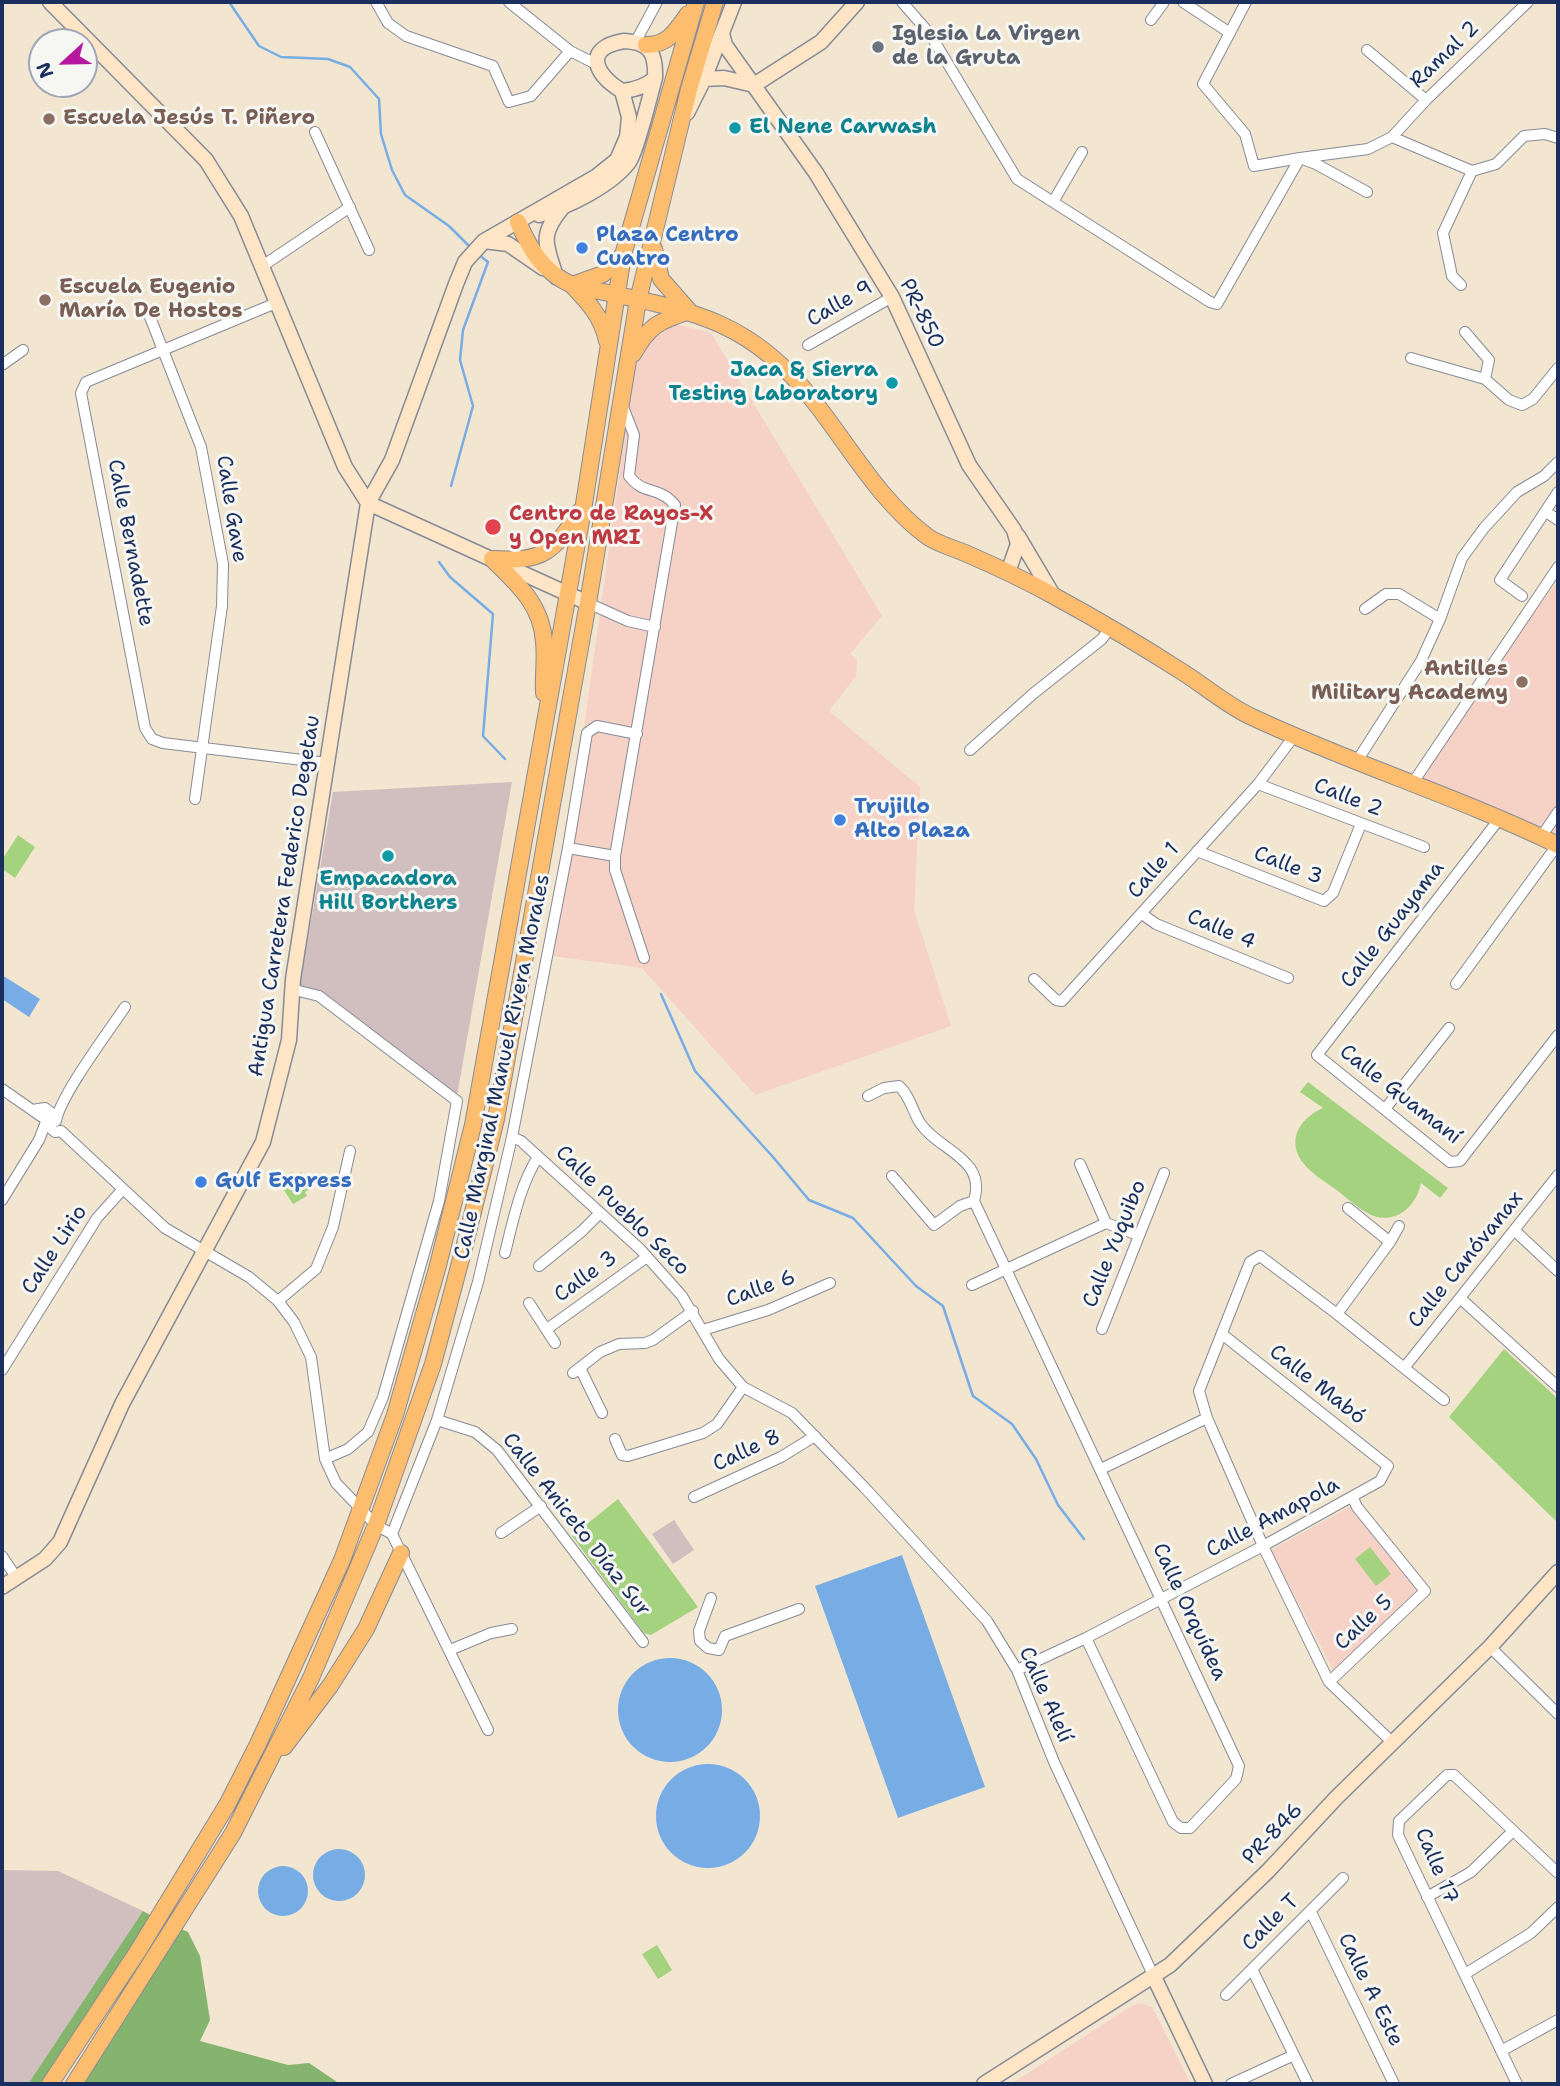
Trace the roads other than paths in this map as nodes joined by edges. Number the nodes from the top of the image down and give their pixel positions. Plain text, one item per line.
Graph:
1 (50, 2) edge
2 (376, 2) edge
3 (509, 2) edge
4 (657, 2) edge
5 (715, 2) edge
6 (734, 2) edge
7 (857, 2) edge
8 (902, 2) edge
9 (1164, 2) edge
10 (1183, 2) edge
11 (1246, 2) edge
12 (1528, 2) edge
13 (696, 3) edge
14 (1151, 20) dead end
15 (722, 33) junction
16 (1230, 33) junction
17 (641, 43) junction
18 (1367, 50) dead end
19 (570, 51) junction
20 (596, 64) junction
21 (655, 78) junction
22 (704, 79) junction
23 (754, 85) junction
24 (622, 91) junction
25 (1426, 100) junction
26 (679, 129) junction
27 (315, 132) dead end
28 (1392, 137) junction
29 (1558, 138) edge
30 (1082, 152) dead end
31 (1300, 158) junction
32 (1472, 171) junction
33 (1367, 192) dead end
34 (1053, 202) junction
35 (350, 208) junction
36 (562, 208) junction
37 (518, 222) junction
38 (652, 237) junction
39 (477, 248) junction
40 (369, 250) dead end
41 (623, 255) junction
42 (261, 267) junction
43 (556, 277) junction
44 (572, 285) junction
45 (1461, 285) dead end
46 (617, 296) junction
47 (892, 297) junction
48 (638, 300) junction
49 (276, 303) junction
50 (690, 311) junction
51 (150, 317) dead end
52 (1465, 332) dead end
53 (808, 345) dead end
54 (23, 349) dead end
55 (163, 349) junction
56 (609, 354) junction
57 (1411, 358) dead end
58 (626, 364) junction
59 (2, 365) edge
60 (1558, 369) edge
61 (1485, 379) junction
62 (620, 399) junction
63 (1558, 462) edge
64 (1558, 492) edge
65 (368, 503) junction
66 (584, 504) junction
67 (1546, 512) junction
68 (1558, 520) edge
69 (1014, 530) junction
70 (492, 559) junction
71 (1558, 567) edge
72 (1008, 572) junction
73 (1053, 595) junction
74 (568, 596) junction
75 (1522, 596) dead end
76 (588, 603) junction
77 (1365, 609) dead end
78 (1440, 619) junction
79 (654, 627) junction
80 (1109, 629) junction
81 (545, 726) junction
82 (637, 734) junction
83 (1295, 735) junction
84 (201, 747) junction
85 (970, 750) dead end
86 (1357, 761) junction
87 (327, 763) junction
88 (1258, 784) junction
89 (1412, 785) junction
90 (195, 799) dead end
91 (1558, 812) edge
92 (1500, 818) junction
93 (1361, 824) junction
94 (1541, 836) junction
95 (1558, 844) edge
96 (1424, 847) dead end
97 (568, 848) junction
98 (1198, 851) junction
99 (615, 856) junction
100 (1142, 914) junction
101 (644, 958) dead end
102 (1288, 978) dead end
103 (1034, 979) dead end
104 (1456, 984) dead end
105 (291, 989) junction
106 (125, 1007) dead end
107 (1449, 1028) dead end
108 (1558, 1035) edge
109 (1317, 1055) joint
110 (2, 1089) edge
111 (868, 1096) dead end
112 (1385, 1109) junction
113 (53, 1124) junction
114 (512, 1137) junction
115 (350, 1151) dead end
116 (538, 1157) junction
117 (1080, 1164) dead end
118 (1164, 1173) dead end
119 (1558, 1175) edge
120 (892, 1176) dead end
121 (123, 1189) junction
122 (2, 1199) edge
123 (974, 1202) junction
124 (1348, 1208) dead end
125 (600, 1213) junction
126 (1106, 1223) junction
127 (1399, 1226) dead end
128 (1514, 1230) junction
129 (1138, 1235) junction
130 (1390, 1242) junction
131 (204, 1252) junction
132 (505, 1253) dead end
133 (648, 1258) junction
134 (539, 1266) dead end
135 (1006, 1268) junction
136 (1558, 1271) edge
137 (830, 1283) dead end
138 (972, 1285) dead end
139 (1460, 1298) junction
140 (278, 1301) junction
141 (529, 1303) dead end
142 (693, 1311) junction
143 (1337, 1314) junction
144 (547, 1329) junction
145 (704, 1329) junction
146 (1102, 1329) dead end
147 (1222, 1334) junction
148 (555, 1343) dead end
149 (1404, 1368) junction
150 (2, 1370) edge
151 (743, 1387) junction
152 (1558, 1387) edge
153 (1444, 1400) dead end
154 (602, 1413) dead end
155 (1207, 1418) junction
156 (437, 1420) junction
157 (815, 1436) junction
158 (615, 1440) dead end
159 (325, 1459) junction
160 (1388, 1466) joint
161 (1101, 1469) junction
162 (694, 1497) dead end
163 (1353, 1498) junction
164 (541, 1506) junction
165 (361, 1510) junction
166 (376, 1525) junction
167 (501, 1533) dead end
168 (392, 1534) junction
169 (1263, 1546) junction
170 (401, 1553) junction
171 (2, 1556) edge
172 (1558, 1572) edge
173 (16, 1577) junction
174 (2, 1587) edge
175 (711, 1598) dead end
176 (1161, 1598) junction
177 (799, 1609) dead end
178 (512, 1629) dead end
179 (1086, 1638) junction
180 (643, 1642) dead end
181 (1490, 1647) junction
182 (450, 1650) junction
183 (1017, 1671) junction
184 (1329, 1682) junction
185 (1558, 1714) edge
186 (488, 1730) dead end
187 (1392, 1742) junction
188 (264, 1770) junction
189 (1513, 1831) junction
190 (1558, 1873) edge
191 (1343, 1878) dead end
192 (1427, 1896) junction
193 (1558, 1907) edge
194 (1311, 1912) junction
195 (1252, 1969) junction
196 (1465, 1974) junction
197 (1154, 1977) junction
198 (1226, 1995) dead end
199 (1558, 2020) edge
200 (1501, 2051) junction
201 (1294, 2055) junction
202 (50, 2084) edge
203 (74, 2084) edge
204 (984, 2084) edge
205 (1205, 2084) edge
206 (1231, 2084) edge
207 (1308, 2084) edge
208 (1394, 2084) edge
209 (1517, 2084) edge

1 - 42 street
2 - 19 street
3 - 19 street
4 - 17 street
5 - 26 main road
6 - 15 street
7 - 23 street
8 - 34 street
9 - 14 street
10 - 16 street
11 - 16 street
12 - 25 street, Ramal 2
13 - 17 main road
13 - 41 main road
15 - 22 street
15 - 23 street, PR-850
16 - 31 street
17 - 20 street
17 - 21 street
18 - 25 street
19 - 20 street
20 - 24 street
21 - 24 street
21 - 36 street
22 - 23 street
22 - 26 street
23 - 47 street, PR-850 / PR-850
24 - 37 street
25 - 28 street, Ramal 2
26 - 38 main road
27 - 35 street
28 - 31 street
28 - 32 street
29 - 32 street
30 - 34 street
31 - 33 street
31 - 34 street
32 - 45 street
35 - 40 street
35 - 42 street
36 - 37 street
36 - 43 street
37 - 39 street
37 - 43 main road
38 - 48 main road
38 - 50 main road
39 - 43 street
39 - 65 street, Antigua Carretera Federico Degetau
41 - 44 main road
41 - 46 main road
42 - 49 street
43 - 44 main road
44 - 46 main road
44 - 56 main road
46 - 48 main road
46 - 56 main road
47 - 53 street, Calle 9
47 - 69 street, PR-850 / PR-850
48 - 50 main road
48 - 58 main road
49 - 55 street, Calle Bernadette
49 - 65 street
50 - 58 main road
50 - 72 main road
51 - 55 street, Calle Gave
52 - 61 street
54 - 59 street
55 - 84 street, Calle Gave
55 - 84 street, Calle Bernadette
56 - 66 main road
57 - 61 street
58 - 62 main road
60 - 61 street
62 - 76 main road
62 - 79 street
63 - 78 street
64 - 67 street
65 - 70 street
65 - 87 street, Antigua Carretera Federico Degetau
66 - 70 main road
66 - 74 main road
67 - 68 street
67 - 75 street
69 - 72 street
69 - 73 street, PR-850
70 - 74 street
70 - 81 main road
71 - 89 street
72 - 73 main road
73 - 80 main road
74 - 76 street
74 - 81 main road
76 - 79 street
76 - 166 main road
77 - 78 street
78 - 86 street
79 - 82 street
80 - 83 main road
80 - 85 street
81 - 165 main road
82 - 97 street, Calle Marginal Manuel Rivera Morales
82 - 99 street
83 - 86 main road
83 - 88 street, Calle 1
84 - 87 street, Calle Bernadette
84 - 90 street, Calle Gave
86 - 89 main road
87 - 105 street, Antigua Carretera Federico Degetau
88 - 93 street, Calle 2
88 - 98 street, Calle 1
89 - 92 main road
91 - 94 street
92 - 94 main road
92 - 109 street, Calle Guayama
93 - 96 street, Calle 2
93 - 98 street, Calle 3
94 - 95 main road
95 - 104 street
97 - 99 street
97 - 114 street, Calle Marginal Manuel Rivera Morales
98 - 100 street, Calle 1
99 - 101 street
100 - 102 street, Calle 4
100 - 103 street, Calle 1
105 - 131 street, Antigua Carretera Federico Degetau
105 - 159 street
106 - 113 street
107 - 112 street
108 - 112 street, Calle Guamaní
109 - 112 street, Calle Guamaní
110 - 113 street
111 - 123 street, Calle Orquídea
113 - 121 street
113 - 122 street
114 - 116 street, Calle Pueblo Seco
114 - 156 street, Calle Marginal Manuel Rivera Morales
115 - 140 street
116 - 125 street, Calle Pueblo Seco
116 - 132 street
117 - 126 street
118 - 129 street, Calle Yuquibo
119 - 128 street, Calle Canóvanax
120 - 123 street
121 - 131 street
121 - 150 street, Calle Lirio
123 - 135 street, Calle Orquídea
124 - 130 street
125 - 133 street, Calle Pueblo Seco
125 - 134 street
126 - 129 street
126 - 135 street
127 - 130 street
128 - 136 street
128 - 139 street, Calle Canóvanax
129 - 146 street, Calle Yuquibo
130 - 143 street
131 - 140 street
131 - 173 street, Antigua Carretera Federico Degetau
133 - 142 street, Calle Pueblo Seco
133 - 144 street, Calle 3
135 - 138 street
135 - 161 street, Calle Orquídea
137 - 145 street, Calle 6
139 - 149 street, Calle Canóvanax
139 - 152 street
140 - 159 street
141 - 144 street
142 - 145 street, Calle Pueblo Seco
142 - 154 street
143 - 147 street
143 - 149 street
144 - 148 street
145 - 151 street, Calle Pueblo Seco
147 - 155 street
147 - 160 street, Calle Mabó
149 - 153 street
151 - 157 street, Calle Pueblo Seco
151 - 158 street
155 - 161 street
155 - 169 street
156 - 164 street, Calle Aniceto Díaz Sur
156 - 168 street, Calle Marginal Manuel Rivera Morales
157 - 162 street, Calle 8
157 - 183 street, Calle Alelí
159 - 165 street
160 - 163 street, Calle Amapola
161 - 176 street, Calle Orquídea
163 - 169 street, Calle Amapola
163 - 184 street, Calle 5
164 - 167 street
164 - 180 street, Calle Aniceto Díaz Sur
165 - 166 street
165 - 202 main road
166 - 168 street
166 - 188 main road
168 - 170 street
169 - 176 street, Calle Amapola
169 - 184 street
170 - 182 street
170 - 188 main road
171 - 173 street
172 - 181 street, PR-846 / PR-846
173 - 174 street, Antigua Carretera Federico Degetau
175 - 177 street
176 - 179 street, Calle Amapola
176 - 179 street, Calle Orquídea
178 - 182 street
179 - 183 street, Calle Amapola
181 - 185 street
181 - 187 street, PR-846 / PR-846
182 - 186 street
183 - 197 street, Calle Alelí
184 - 187 street
187 - 197 street, PR-846 / PR-846
188 - 203 main road
189 - 190 street, Calle 17
189 - 192 street
189 - 192 street, Calle 17
191 - 194 street, Calle T
192 - 196 street, Calle 17
193 - 196 street
194 - 195 street, Calle T
194 - 208 street, Calle A Este
195 - 198 street, Calle T
195 - 201 street
196 - 200 street, Calle 17
197 - 204 street, PR-846 / PR-846
197 - 205 street
199 - 200 street
200 - 209 street, Calle 17
201 - 206 street
201 - 207 street

